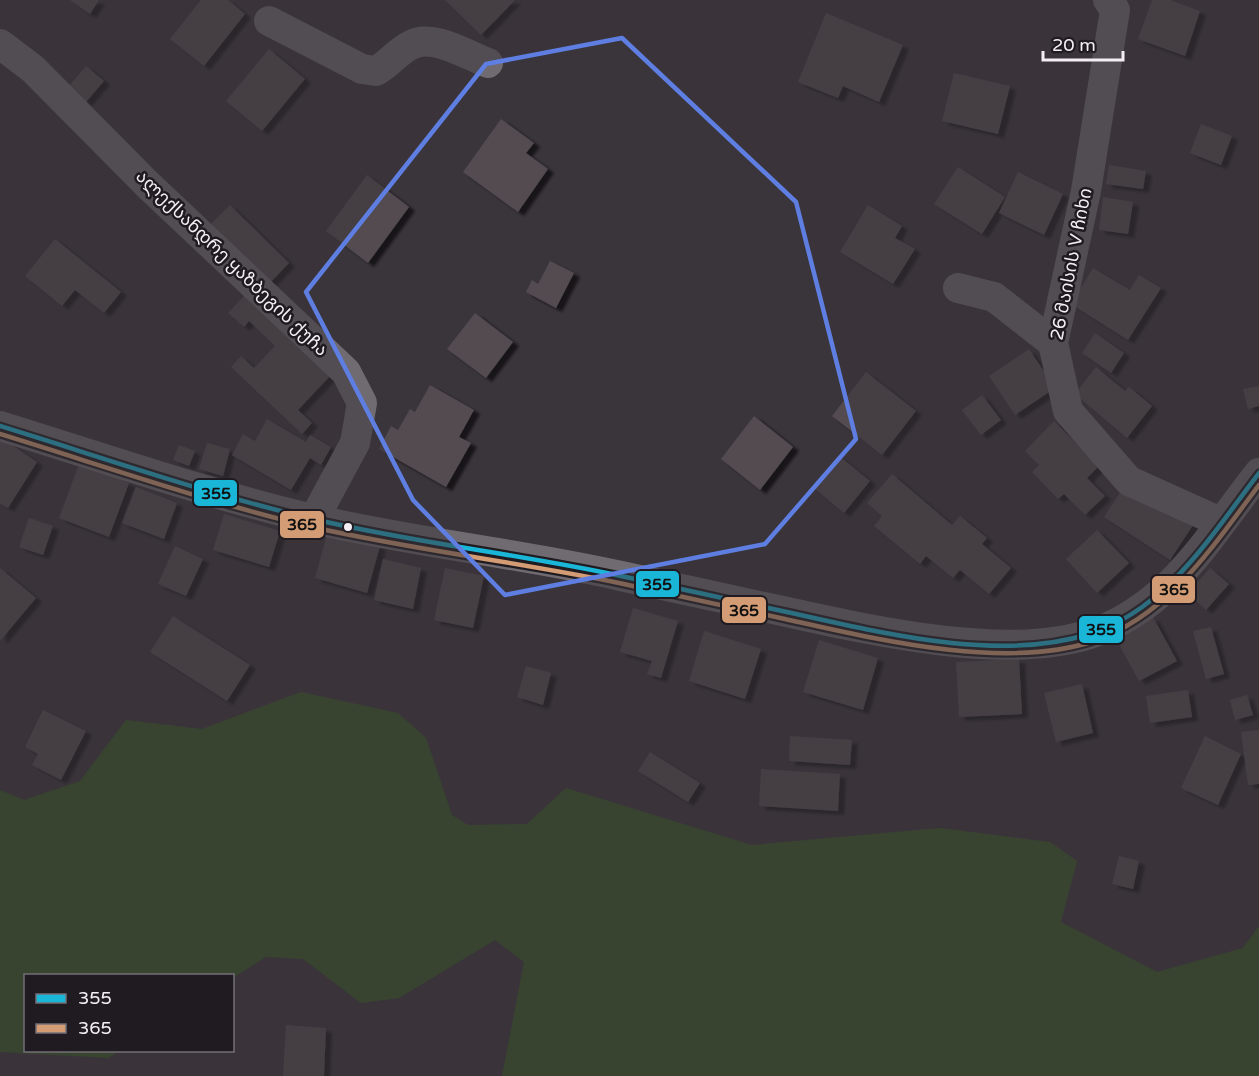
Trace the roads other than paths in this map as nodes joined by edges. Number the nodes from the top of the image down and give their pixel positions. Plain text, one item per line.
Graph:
1 (1108, 0) edge
2 (269, 21) dead end
3 (0, 44) edge
4 (488, 63) dead end
5 (958, 288) dead end
6 (1053, 343) junction
7 (0, 426) edge
8 (1259, 473) edge
9 (314, 519) junction
10 (1220, 522) junction

1 - 6 street, 26 მაისის V ჩიხი
2 - 4 street
3 - 9 street, ალექსანდრე ყაზბეგის ქუჩა
5 - 6 street
6 - 10 street, 26 მაისის V ჩიხი
7 - 9 street
8 - 10 street
9 - 10 street

